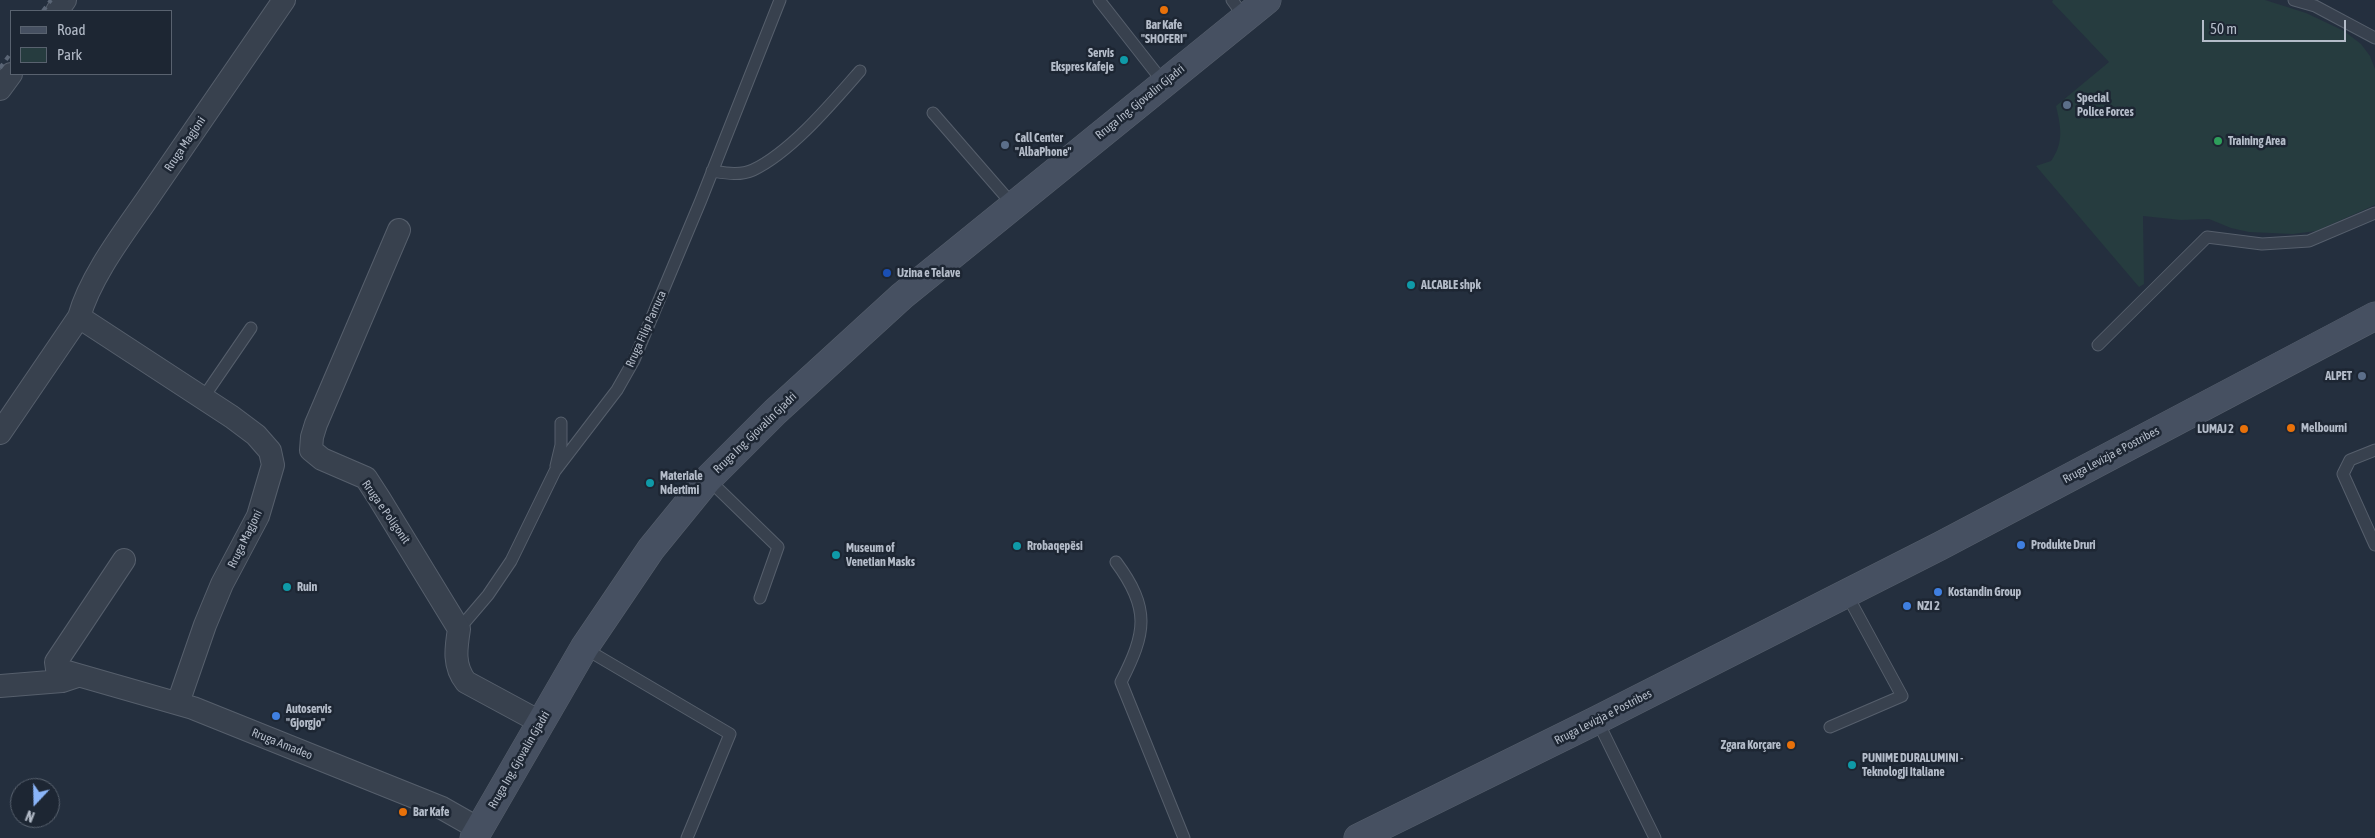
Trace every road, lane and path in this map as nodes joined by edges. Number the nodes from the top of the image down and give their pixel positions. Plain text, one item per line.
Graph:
1 (284, 0) edge
2 (780, 0) edge
3 (1099, 0) edge
4 (2294, 0) edge
5 (1252, 5) edge
6 (2375, 38) edge
7 (860, 71) dead end
8 (11, 75) edge
9 (1164, 83) junction
10 (0, 89) edge
11 (933, 113) dead end
12 (712, 171) junction
13 (1013, 205) junction
14 (2375, 213) edge
15 (399, 230) dead end
16 (2375, 316) edge
17 (79, 317) junction
18 (251, 328) dead end
19 (2098, 345) dead end
20 (203, 398) junction
21 (561, 423) dead end
22 (0, 433) edge
23 (2375, 450) edge
24 (555, 471) junction
25 (708, 479) junction
26 (2375, 546) edge
27 (124, 560) dead end
28 (1116, 562) dead end
29 (1846, 593) junction
30 (760, 598) dead end
31 (459, 629) junction
32 (584, 648) junction
33 (78, 676) junction
34 (0, 686) edge
35 (178, 703) junction
36 (1597, 720) junction
37 (540, 722) junction
38 (1830, 727) dead end
39 (477, 834) edge
40 (687, 838) edge
41 (1184, 838) edge
42 (1358, 838) edge
43 (1656, 838) edge

1 - 17 street, Rruga Magjoni
2 - 12 lane, Rruga Filip Parruca
3 - 9 lane
4 - 6 lane
5 - 9 street, Rruga Ing. Gjovalin Gjadri
7 - 12 lane
8 - 10 street
9 - 13 street, Rruga Ing. Gjovalin Gjadri
11 - 13 lane
12 - 24 lane, Rruga Filip Parruca
13 - 25 street, Rruga Ing. Gjovalin Gjadri
14 - 19 lane
15 - 31 street, Rruga e Poligonit
16 - 29 street, Rruga Levizja e Postribes
17 - 20 street, Rruga Magjoni
17 - 22 street, Rruga Magjoni
18 - 20 lane
20 - 35 street, Rruga Magjoni
21 - 24 lane
23 - 26 lane
24 - 31 lane, Rruga Filip Parruca
25 - 30 lane
25 - 32 street, Rruga Ing. Gjovalin Gjadri
27 - 33 street, Rruga Amadeo
28 - 41 lane
29 - 36 street, Rruga Levizja e Postribes
29 - 38 lane
31 - 37 street
32 - 37 street, Rruga Ing. Gjovalin Gjadri
32 - 40 lane
33 - 34 street, Rruga Amadeo
33 - 35 street, Rruga Amadeo
35 - 39 street, Rruga Amadeo
36 - 42 street, Rruga Levizja e Postribes
36 - 43 lane
37 - 39 street, Rruga Ing. Gjovalin Gjadri

